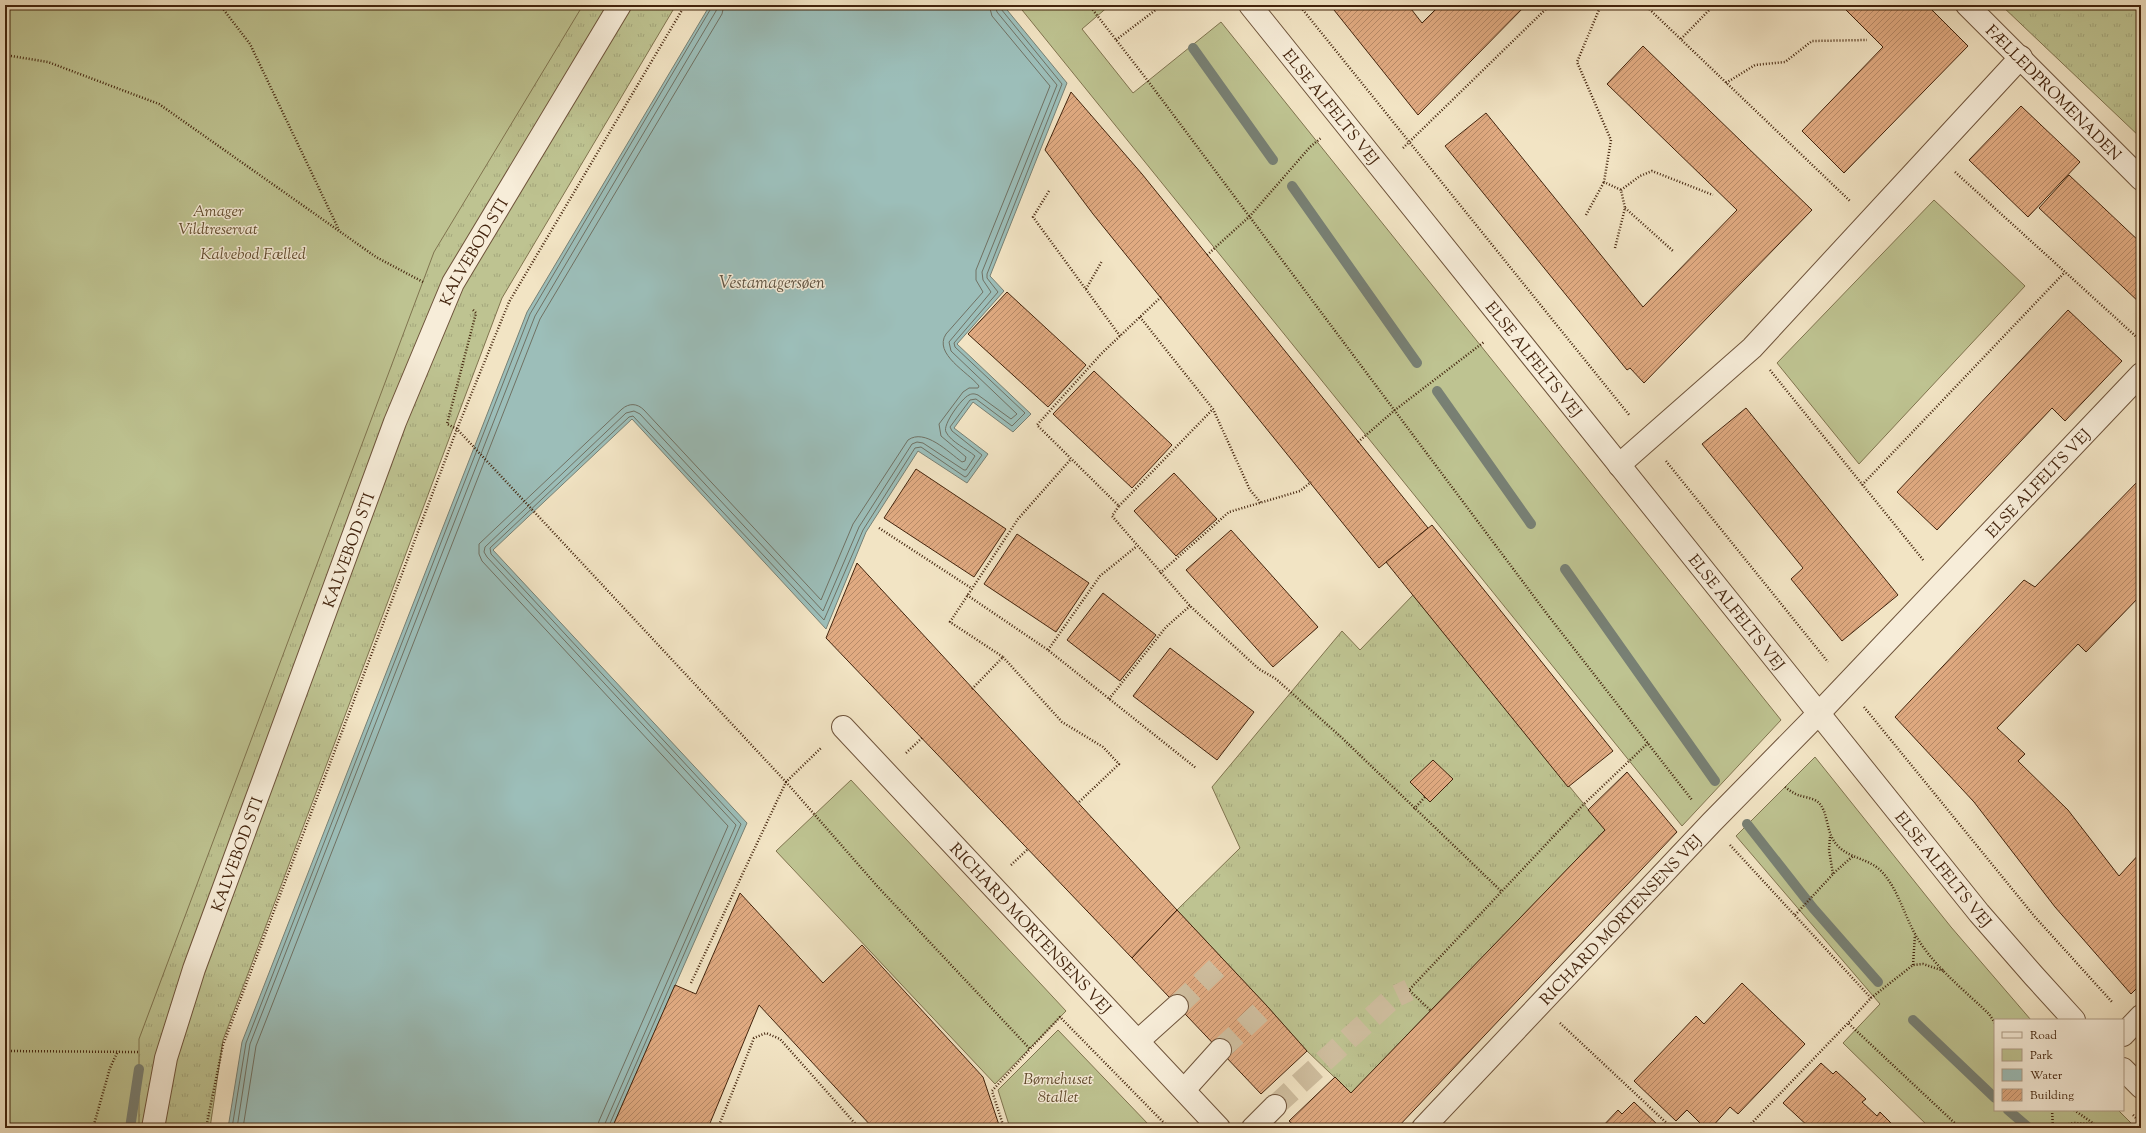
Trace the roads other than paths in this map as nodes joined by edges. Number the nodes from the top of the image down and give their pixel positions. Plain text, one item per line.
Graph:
1 (620, 5) edge
2 (1250, 5) edge
3 (1967, 5) edge
4 (2021, 57) junction
5 (2141, 179) edge
6 (2141, 374) edge
7 (1620, 464) junction
8 (1819, 713) junction
9 (843, 727) road end
10 (1177, 1006) tunnel mouth
11 (2073, 1019) edge
12 (1138, 1041) junction
13 (1220, 1050) tunnel mouth
14 (2124, 1070) edge
15 (2141, 1087) edge
16 (1184, 1090) junction
17 (1275, 1106) tunnel mouth
18 (153, 1128) edge
19 (1219, 1128) edge
20 (1254, 1128) edge
21 (1423, 1128) edge

1 - 18 street, KALVEBOD STI
2 - 7 street, ELSE ALFELTS VEJ
3 - 4 street, FÆLLEDPROMENADEN
4 - 5 street, FÆLLEDPROMENADEN
4 - 7 street
6 - 8 street, ELSE ALFELTS VEJ
7 - 8 street, ELSE ALFELTS VEJ
8 - 11 street, ELSE ALFELTS VEJ
8 - 21 street, RICHARD MORTENSENS VEJ
9 - 12 street, RICHARD MORTENSENS VEJ
10 - 12 street
12 - 16 street, RICHARD MORTENSENS VEJ
13 - 16 street
14 - 15 street
16 - 19 street, RICHARD MORTENSENS VEJ
17 - 20 street

